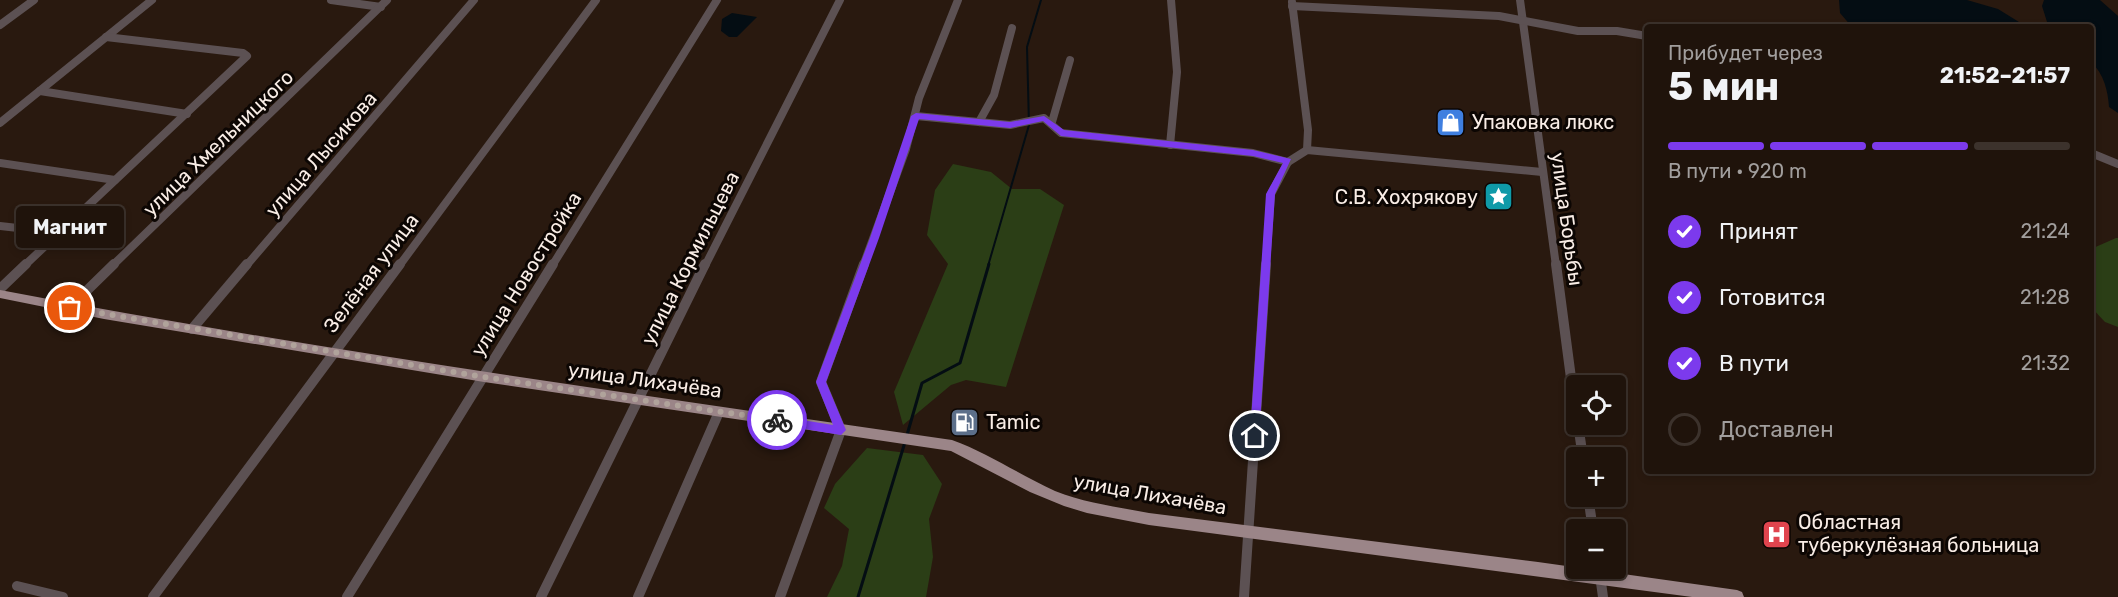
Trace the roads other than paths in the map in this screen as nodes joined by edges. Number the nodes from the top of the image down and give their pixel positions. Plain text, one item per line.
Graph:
1 (34, 0) edge
2 (152, 0) edge
3 (331, 0) edge
4 (474, 0) edge
5 (597, 0) edge
6 (717, 0) edge
7 (840, 0) edge
8 (958, 0) edge
9 (1170, 0) edge
10 (1410, 0) edge
11 (1520, 0) edge
12 (384, 3) edge
13 (1292, 3) edge
14 (1412, 10) junction
15 (1522, 24) junction
16 (0, 25) edge
17 (1012, 28) dead end
18 (1644, 36) edge
19 (106, 37) junction
20 (1070, 60) dead end
21 (40, 91) junction
22 (187, 114) junction
23 (916, 116) junction
24 (979, 122) junction
25 (1052, 122) junction
26 (0, 123) edge
27 (1170, 145) junction
28 (1307, 150) junction
29 (2094, 154) edge
30 (1288, 162) junction
31 (0, 163) edge
32 (2118, 164) edge
33 (1542, 172) junction
34 (115, 180) junction
35 (0, 226) edge
36 (62, 233) junction
37 (0, 291) edge
38 (70, 308) junction
39 (192, 329) junction
40 (334, 353) junction
41 (1570, 375) edge
42 (484, 377) junction
43 (637, 399) junction
44 (718, 412) junction
45 (841, 430) junction
46 (1249, 532) junction
47 (1566, 568) edge
48 (1626, 577) edge
49 (1601, 579) edge
50 (17, 586) dead end
51 (63, 597) edge
52 (153, 597) edge
53 (347, 597) edge
54 (541, 597) edge
55 (638, 597) edge
56 (780, 597) edge
57 (1244, 597) edge
58 (1603, 597) edge
59 (1737, 597) edge

1 - 16 street
2 - 19 street
3 - 12 street
4 - 39 street, улица Лысикова
5 - 40 street, Зелёная улица
6 - 42 street, улица Новостройка
7 - 43 street, улица Кормильцева
8 - 23 street
9 - 27 street
10 - 14 street
11 - 15 street, улица Борьбы
12 - 38 street, улица Хмельницкого
13 - 14 street
13 - 28 street
14 - 15 street
15 - 18 street
15 - 33 street, улица Борьбы
17 - 24 street
19 - 21 street
19 - 22 street
20 - 25 street
21 - 22 street
21 - 26 street
22 - 34 street
23 - 24 street
23 - 45 street
24 - 25 street
25 - 27 street
27 - 30 street
28 - 30 street
28 - 33 street
29 - 32 street
30 - 46 street
31 - 34 street
33 - 41 street, улица Борьбы
34 - 36 street
35 - 36 street
36 - 37 street
37 - 38 main road, улица Лихачёва
38 - 39 main road, улица Лихачёва
39 - 40 main road, улица Лихачёва
40 - 42 main road, улица Лихачёва
40 - 52 street, Зелёная улица
42 - 43 main road, улица Лихачёва
42 - 53 street, улица Новостройка
43 - 44 main road, улица Лихачёва
43 - 54 street, улица Кормильцева
44 - 45 main road, улица Лихачёва
44 - 55 street
45 - 46 main road, улица Лихачёва
45 - 56 street
46 - 47 main road, улица Лихачёва
46 - 57 street
48 - 59 main road, улица Лихачёва
49 - 58 street
50 - 51 street

